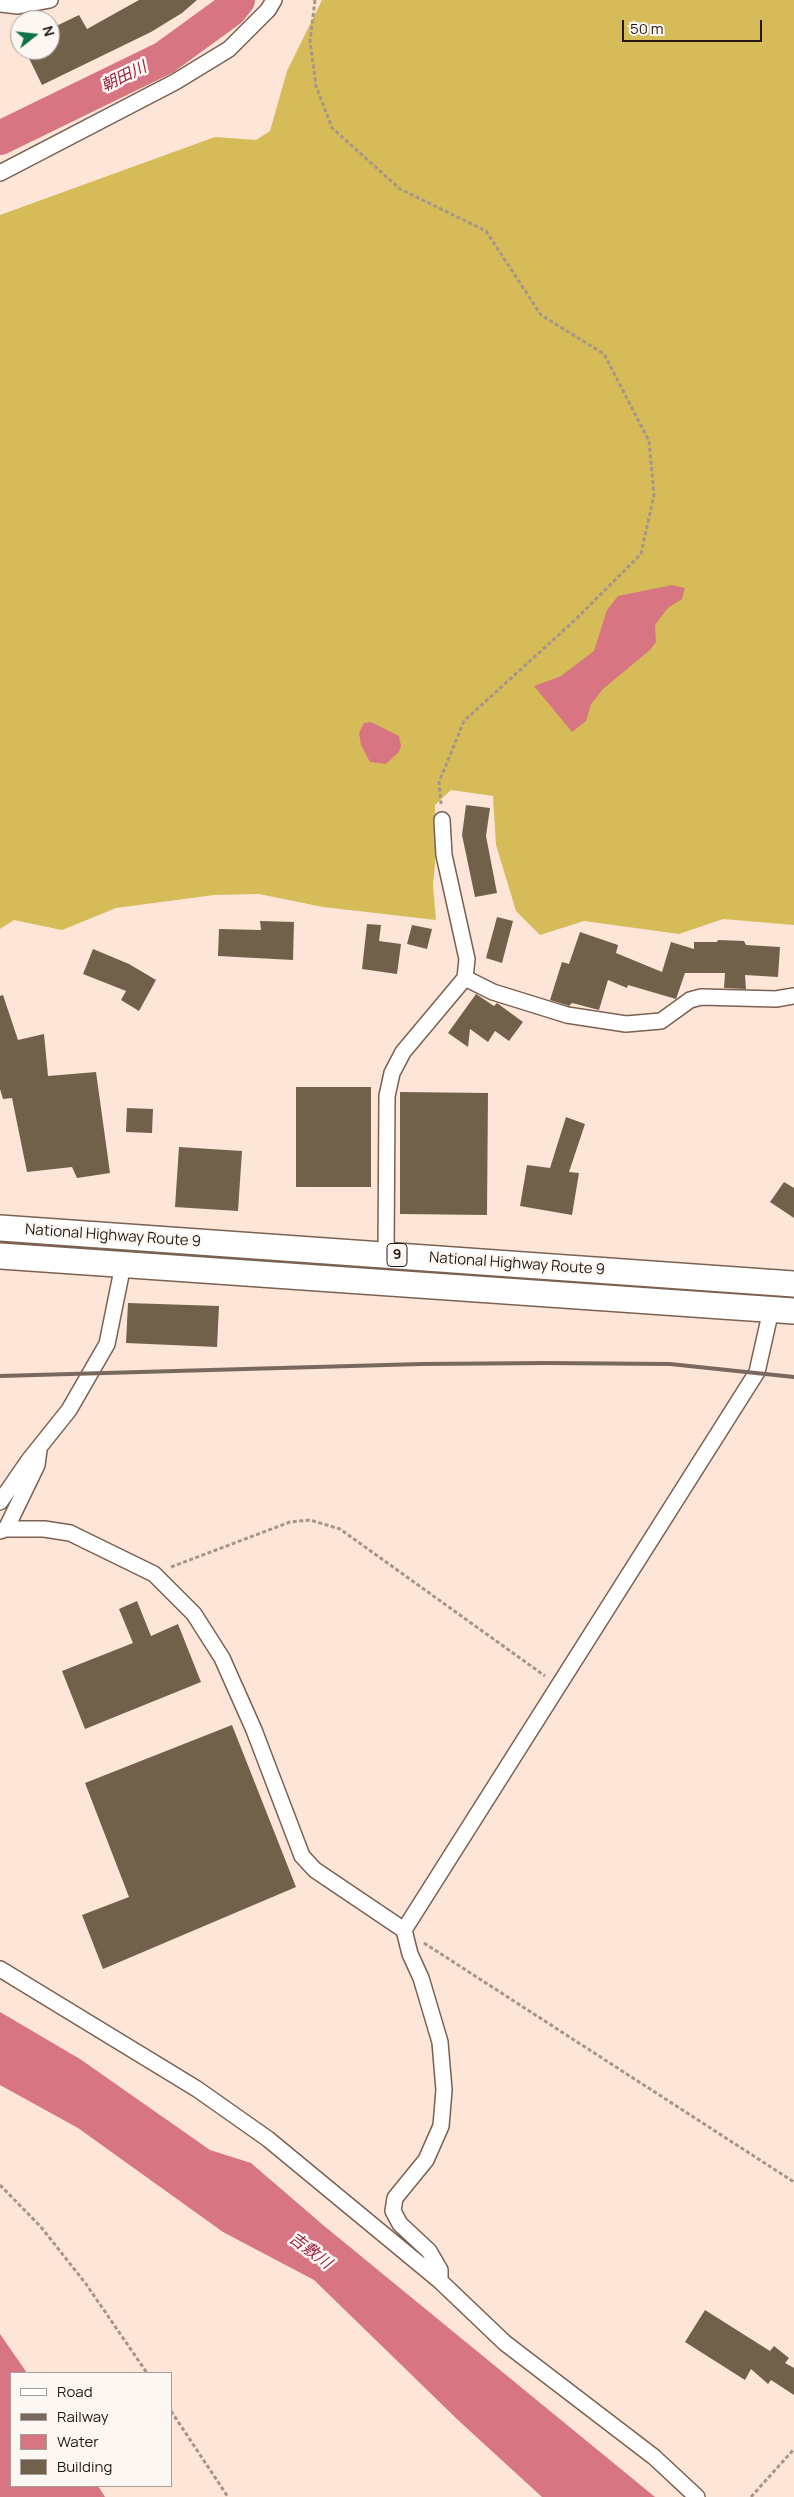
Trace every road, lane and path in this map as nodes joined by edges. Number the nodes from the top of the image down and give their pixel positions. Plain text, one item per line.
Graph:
1 (50, 0) edge
2 (274, 0) edge
3 (315, 0) edge
4 (0, 4) edge
5 (0, 173) edge
6 (442, 820) joint
7 (465, 978) junction
8 (794, 996) edge
9 (0, 1228) edge
10 (386, 1255) junction
11 (0, 1256) edge
12 (124, 1265) junction
13 (794, 1284) edge
14 (782, 1311) edge
15 (39, 1449) junction
16 (0, 1502) edge
17 (3, 1530) edge
18 (154, 1574) junction
19 (558, 1685) junction
20 (404, 1930) junction
21 (0, 1968) edge
22 (794, 2182) edge
23 (0, 2185) edge
24 (440, 2281) junction
25 (146, 2372) edge
26 (172, 2413) edge
27 (794, 2449) edge
28 (228, 2497) edge
29 (697, 2497) edge
30 (751, 2497) edge

1 - 4 street
2 - 5 street
3 - 6 path
6 - 7 street
7 - 8 street
7 - 10 street
9 - 10 highway, National Highway Route 9 / 9
10 - 13 highway, National Highway Route 9 / 9
11 - 12 highway, National Highway Route 9 / 9
12 - 14 highway, National Highway Route 9 / 9
12 - 15 street
14 - 19 street
15 - 16 street
15 - 17 street
17 - 18 street
18 - 19 path
18 - 20 street
19 - 20 street
20 - 22 path
20 - 24 street
21 - 24 street
23 - 25 path
24 - 29 street
26 - 28 path
27 - 30 path

